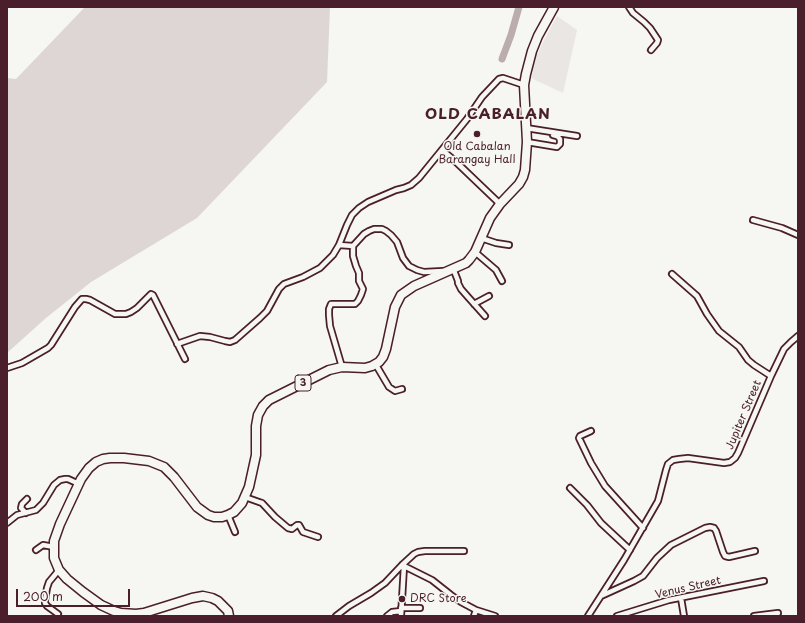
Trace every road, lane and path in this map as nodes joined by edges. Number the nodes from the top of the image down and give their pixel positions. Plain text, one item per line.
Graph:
1 (554, 7) edge
2 (629, 7) edge
3 (651, 50) dead end
4 (524, 85) junction
5 (526, 128) junction
6 (553, 135) dead end
7 (577, 136) dead end
8 (527, 142) junction
9 (442, 150) junction
10 (500, 204) junction
11 (753, 220) dead end
12 (798, 235) edge
13 (481, 238) junction
14 (339, 245) junction
15 (509, 245) dead end
16 (353, 246) junction
17 (475, 252) junction
18 (450, 270) junction
19 (672, 274) dead end
20 (502, 281) dead end
21 (489, 296) dead end
22 (474, 304) junction
23 (485, 316) dead end
24 (798, 336) edge
25 (177, 344) junction
26 (185, 359) dead end
27 (376, 365) junction
28 (342, 367) junction
29 (7, 368) edge
30 (771, 376) junction
31 (402, 390) dead end
32 (591, 431) dead end
33 (79, 484) junction
34 (570, 488) dead end
35 (245, 497) junction
36 (27, 499) dead end
37 (26, 513) junction
38 (228, 515) junction
39 (7, 523) edge
40 (642, 528) junction
41 (235, 532) dead end
42 (318, 537) dead end
43 (54, 547) junction
44 (36, 550) dead end
45 (630, 550) junction
46 (464, 551) dead end
47 (755, 551) dead end
48 (403, 565) junction
49 (59, 570) junction
50 (764, 581) dead end
51 (601, 596) junction
52 (681, 598) junction
53 (420, 608) dead end
54 (476, 610) junction
55 (401, 612) edge
56 (778, 613) dead end
57 (58, 614) dead end
58 (130, 615) edge
59 (229, 616) edge
60 (336, 616) edge
61 (387, 616) edge
62 (474, 616) edge
63 (495, 616) edge
64 (588, 616) edge
65 (617, 616) edge
66 (684, 616) edge
67 (754, 616) edge

1 - 4 highway
2 - 3 street
4 - 5 highway
4 - 9 street
5 - 7 street
5 - 8 highway
6 - 8 street
8 - 10 highway
9 - 10 street
9 - 14 street
10 - 13 highway
11 - 12 street
13 - 15 street
13 - 17 highway
14 - 16 street
14 - 25 street
16 - 18 street
16 - 28 street
17 - 18 highway
17 - 20 street
18 - 22 street
18 - 27 highway
19 - 30 street
21 - 22 street
22 - 23 street
24 - 30 street, Jupiter Street
25 - 26 street
25 - 29 street
27 - 28 highway, 3
27 - 31 street
28 - 35 highway, 3
30 - 40 street, Jupiter Street
32 - 40 street
33 - 37 street
33 - 38 highway
33 - 43 highway
34 - 45 street
35 - 38 highway, 3
35 - 42 street
36 - 37 street
37 - 39 street
38 - 41 street
40 - 45 street, Jupiter Street
43 - 44 street
43 - 49 highway
45 - 51 street, Jupiter Street
46 - 48 street
47 - 51 street
48 - 54 street
48 - 55 street
48 - 60 street
49 - 57 street
49 - 58 highway
50 - 52 street, Venus Street
51 - 64 street, Jupiter Street
52 - 65 street, Venus Street
52 - 66 street
53 - 55 street
54 - 62 street
54 - 63 street
55 - 61 street
56 - 67 street
58 - 59 highway

